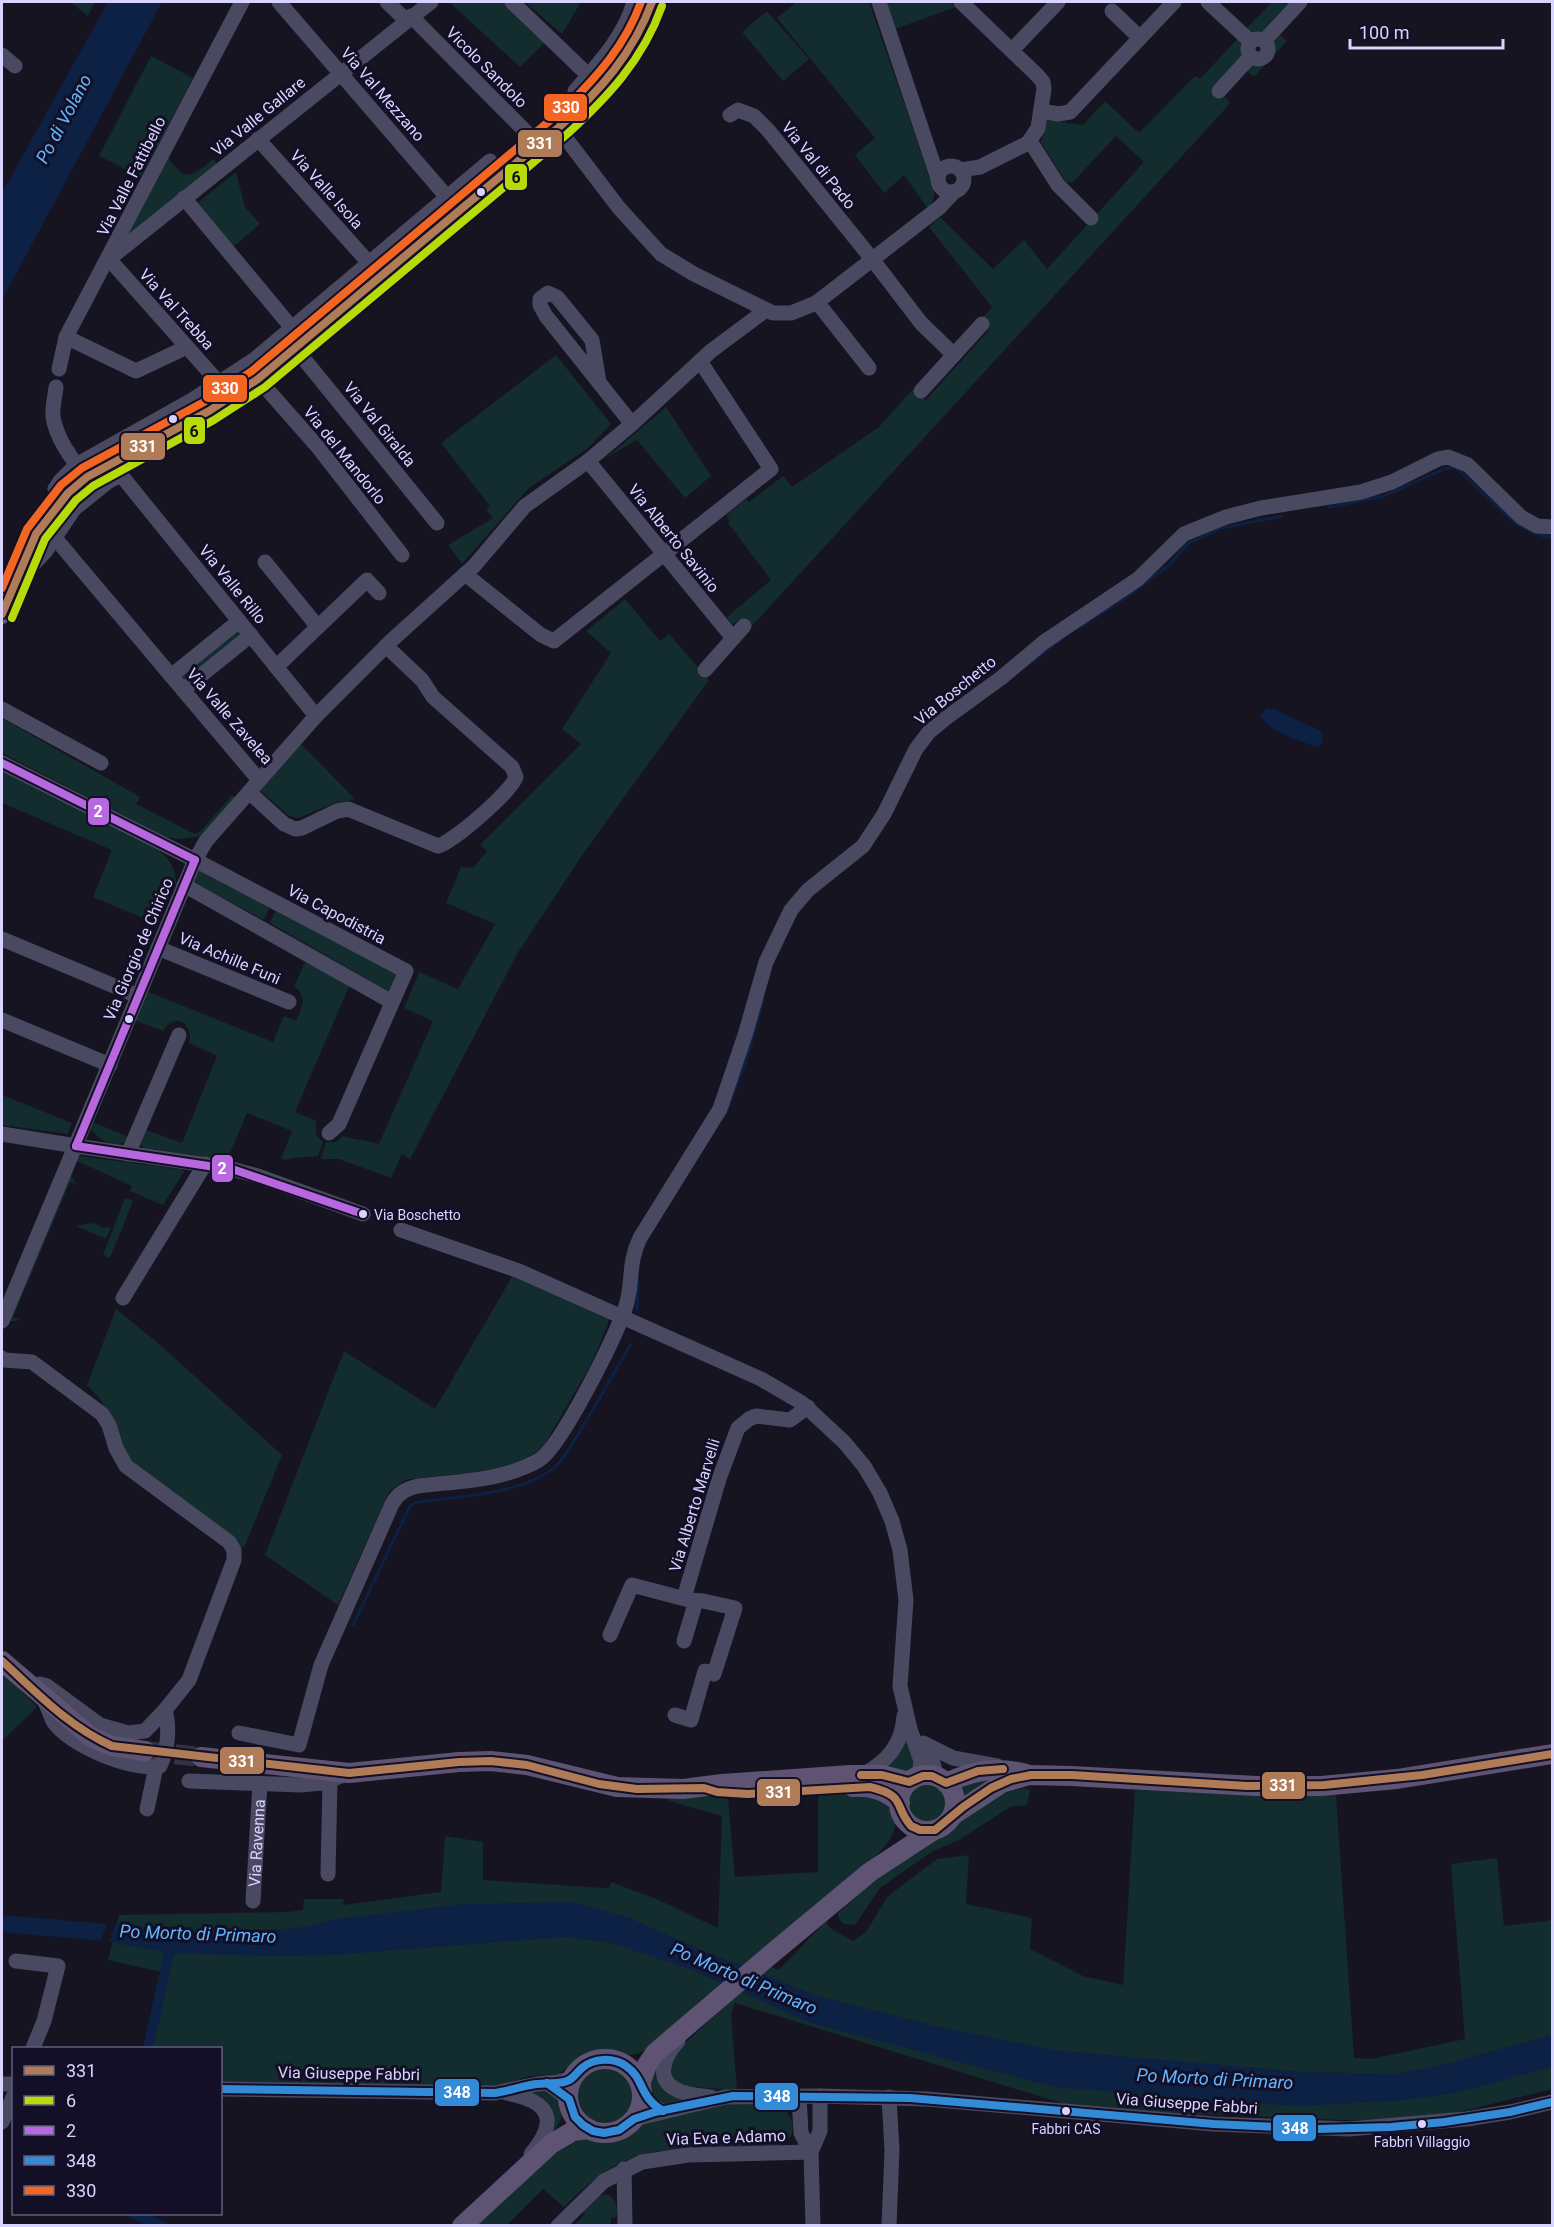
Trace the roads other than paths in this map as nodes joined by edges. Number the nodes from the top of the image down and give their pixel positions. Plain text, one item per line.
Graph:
1 (242, 2) edge
2 (279, 2) edge
3 (387, 2) edge
4 (431, 2) edge
5 (512, 2) edge
6 (634, 2) edge
7 (652, 2) edge
8 (879, 2) edge
9 (961, 2) edge
10 (1058, 2) edge
11 (1174, 2) edge
12 (1208, 2) edge
13 (1300, 2) edge
14 (1112, 10) dead end
15 (408, 18) junction
16 (1140, 38) junction
17 (1256, 46) junction
18 (1012, 50) junction
19 (2, 55) edge
20 (15, 66) dead end
21 (341, 72) junction
22 (588, 75) junction
23 (1219, 91) dead end
24 (582, 107) junction
25 (1041, 111) junction
26 (730, 115) dead end
27 (558, 128) junction
28 (258, 139) junction
29 (1030, 141) junction
30 (538, 144) junction
31 (490, 161) dead end
32 (951, 180) junction
33 (184, 198) junction
34 (453, 204) junction
35 (1091, 218) dead end
36 (109, 259) junction
37 (873, 260) junction
38 (369, 263) junction
39 (817, 302) junction
40 (766, 310) junction
41 (573, 316) junction
42 (982, 324) dead end
43 (292, 328) junction
44 (556, 329) junction
45 (66, 337) junction
46 (187, 347) junction
47 (295, 348) junction
48 (954, 355) junction
49 (700, 361) junction
50 (59, 369) dead end
51 (869, 369) dead end
52 (258, 379) junction
53 (599, 382) junction
54 (219, 383) junction
55 (56, 387) dead end
56 (921, 391) dead end
57 (632, 424) junction
58 (588, 461) junction
59 (82, 471) junction
60 (437, 523) dead end
61 (1552, 527) edge
62 (55, 538) junction
63 (31, 544) junction
64 (665, 554) junction
65 (402, 555) dead end
66 (265, 562) dead end
67 (465, 574) junction
68 (14, 584) junction
69 (379, 593) dead end
70 (2, 614) edge
71 (239, 621) junction
72 (744, 626) dead end
73 (318, 627) junction
74 (251, 635) junction
75 (733, 638) junction
76 (386, 646) junction
77 (276, 667) junction
78 (705, 670) dead end
79 (171, 676) junction
80 (183, 690) junction
81 (2, 709) edge
82 (316, 716) junction
83 (4, 763) edge
84 (101, 763) dead end
85 (254, 786) junction
86 (195, 860) junction
87 (184, 885) junction
88 (2, 939) edge
89 (158, 948) junction
90 (138, 996) junction
91 (289, 1002) dead end
92 (392, 1002) junction
93 (2, 1020) edge
94 (179, 1035) dead end
95 (110, 1065) junction
96 (329, 1133) dead end
97 (2, 1134) edge
98 (76, 1146) junction
99 (128, 1154) junction
100 (205, 1164) junction
101 (363, 1214) dead end
102 (401, 1230) dead end
103 (123, 1298) dead end
104 (622, 1317) junction
105 (2, 1321) edge
106 (2, 1358) edge
107 (808, 1407) junction
108 (690, 1600) junction
109 (610, 1635) dead end
110 (684, 1641) dead end
111 (2, 1660) edge
112 (39, 1693) junction
113 (165, 1710) junction
114 (904, 1710) junction
115 (675, 1715) dead end
116 (910, 1729) junction
117 (239, 1733) dead end
118 (923, 1743) junction
119 (1552, 1754) edge
120 (201, 1757) tunnel mouth
121 (154, 1760) junction
122 (349, 1773) junction
123 (1020, 1773) junction
124 (862, 1775) junction
125 (330, 1780) junction
126 (928, 1780) junction
127 (189, 1781) dead end
128 (260, 1784) junction
129 (741, 1788) junction
130 (901, 1808) junction
131 (147, 1809) dead end
132 (953, 1815) junction
133 (934, 1830) junction
134 (870, 1872) junction
135 (328, 1874) dead end
136 (253, 1900) dead end
137 (16, 1961) dead end
138 (702, 2013) junction
139 (34, 2047) edge
140 (655, 2053) junction
141 (622, 2063) junction
142 (574, 2078) junction
143 (547, 2083) junction
144 (222, 2089) edge
145 (641, 2090) junction
146 (503, 2092) junction
147 (799, 2096) junction
148 (820, 2096) junction
149 (890, 2097) junction
150 (716, 2098) junction
151 (12, 2100) edge
152 (1552, 2102) edge
153 (570, 2103) junction
154 (663, 2111) junction
155 (634, 2119) junction
156 (2, 2122) edge
157 (589, 2129) junction
158 (551, 2144) junction
159 (811, 2152) junction
160 (624, 2169) junction
161 (505, 2185) junction
162 (462, 2226) edge
163 (558, 2226) edge
164 (625, 2226) edge
165 (813, 2226) edge
166 (889, 2226) edge

1 - 36 street, Via Valle Fattibello
2 - 21 street, Via Val Mezzano
3 - 15 street, Vicolo Sandolo
4 - 15 street, Via Valle Gallare
5 - 22 street
6 - 22 street
7 - 24 main road
8 - 32 street
9 - 18 street
10 - 18 street
11 - 16 street
12 - 17 street
13 - 17 street
14 - 16 street
15 - 21 street, Via Valle Gallare
15 - 30 street, Vicolo Sandolo
16 - 25 street
17 - 23 street
18 - 25 street
19 - 20 street
21 - 28 street, Via Valle Gallare
21 - 34 street, Via Val Mezzano
22 - 24 street
24 - 27 main road
25 - 29 street
26 - 37 street, Via Val di Pado
27 - 30 main road
27 - 40 street
28 - 33 street, Via Valle Gallare
28 - 38 street, Via Valle Isola
29 - 32 street
29 - 35 street
30 - 34 main road
31 - 34 street
32 - 37 street
33 - 36 street, Via Valle Gallare
33 - 43 street
34 - 38 street
34 - 47 main road
36 - 45 street, Via Valle Fattibello
36 - 46 street, Via Val Trebba
37 - 39 street
37 - 48 street
38 - 43 street
39 - 40 street
39 - 51 street
40 - 49 street, Via Valle Zavelea
41 - 44 street
41 - 44 street
41 - 53 street
42 - 48 street
43 - 54 street
44 - 53 street
45 - 46 street
45 - 50 street, Via Valle Fattibello
46 - 54 street, Via Val Trebba
47 - 52 main road
47 - 60 street, Via Val Giralda
48 - 56 street
49 - 57 street, Via Valle Zavelea
49 - 64 street
52 - 59 main road
52 - 65 street, Via del Mandorlo
53 - 57 street
54 - 59 street
55 - 59 street
57 - 58 street, Via Valle Zavelea
58 - 64 street, Via Alberto Savinio
58 - 67 street, Via Valle Zavelea
59 - 63 main road
61 - 104 street, Via Boschetto
62 - 63 street
62 - 68 street
62 - 71 street, Via Valle Rillo
62 - 79 street, Via Valle Zavelea
63 - 68 main road
64 - 67 street
64 - 75 street, Via Alberto Savinio
66 - 73 street
67 - 76 street, Via Valle Zavelea
68 - 70 main road
69 - 73 street
71 - 74 street, Via Valle Rillo
71 - 79 street
72 - 75 street
73 - 77 street
74 - 77 street, Via Valle Rillo
74 - 80 street
75 - 78 street
76 - 82 street, Via Valle Zavelea
76 - 85 street
77 - 82 street, Via Valle Rillo
79 - 80 street, Via Valle Zavelea
80 - 85 street, Via Valle Zavelea
81 - 84 street
82 - 85 street, Via Valle Zavelea
83 - 86 street, Via Capodistria
85 - 86 street, Via Giorgio de Chirico
86 - 87 street, Via Giorgio de Chirico
86 - 92 street, Via Capodistria
87 - 89 street, Via Giorgio de Chirico
87 - 92 street
88 - 90 street
89 - 90 street, Via Giorgio de Chirico
89 - 91 street, Via Achille Funi
90 - 95 street, Via Giorgio de Chirico
92 - 96 street, Via Capodistria
93 - 95 street
94 - 99 street
95 - 98 street, Via Giorgio de Chirico
97 - 98 street
98 - 99 street
98 - 105 street, Via Giorgio de Chirico
99 - 100 street
100 - 101 street
100 - 103 street
102 - 104 street
104 - 107 street
104 - 117 street, Via Boschetto
106 - 113 street
107 - 108 street, Via Alberto Marvelli
107 - 114 street
108 - 109 street, Via Alberto Marvelli
108 - 110 street, Via Alberto Marvelli
108 - 115 street, Via Alberto Marvelli
111 - 112 main road
112 - 113 street
112 - 121 main road
112 - 121 street
113 - 121 street
114 - 116 street
114 - 124 street
116 - 118 street
116 - 126 street
118 - 123 street
118 - 126 street
119 - 123 main road
120 - 122 main road, Via Ravenna
121 - 131 street
122 - 125 street, Via Ravenna
122 - 129 main road, Via Ravenna
123 - 126 main road
123 - 132 main road
124 - 126 main road, Via Ravenna
124 - 129 main road, Via Ravenna
125 - 128 street, Via Ravenna
125 - 135 street
126 - 130 main road
126 - 132 main road
127 - 128 street, Via Ravenna
128 - 136 street, Via Ravenna
129 - 130 main road, Via Ravenna
130 - 133 main road, Via Ravenna
130 - 134 main road
132 - 133 main road
133 - 134 main road
134 - 138 main road
137 - 139 street
138 - 140 main road
138 - 150 street
140 - 141 main road
140 - 145 main road
141 - 142 main road
141 - 145 main road
142 - 143 street, Via Giuseppe Fabbri
142 - 153 main road
143 - 146 street, Via Giuseppe Fabbri
143 - 153 street
144 - 146 street, Via Giuseppe Fabbri
145 - 154 street
145 - 155 main road
146 - 161 street
147 - 148 street, Via Giuseppe Fabbri
147 - 150 street, Via Giuseppe Fabbri
147 - 159 street
148 - 149 street, Via Giuseppe Fabbri
148 - 159 street
149 - 152 street, Via Giuseppe Fabbri
149 - 166 street
150 - 154 street, Via Giuseppe Fabbri
151 - 156 street
153 - 157 main road
153 - 158 main road
154 - 155 street, Via Giuseppe Fabbri
155 - 157 main road
157 - 158 main road
158 - 161 main road
159 - 160 street, Via Eva e Adamo
159 - 165 street
160 - 163 street, Via Eva e Adamo
160 - 164 street
161 - 162 main road

